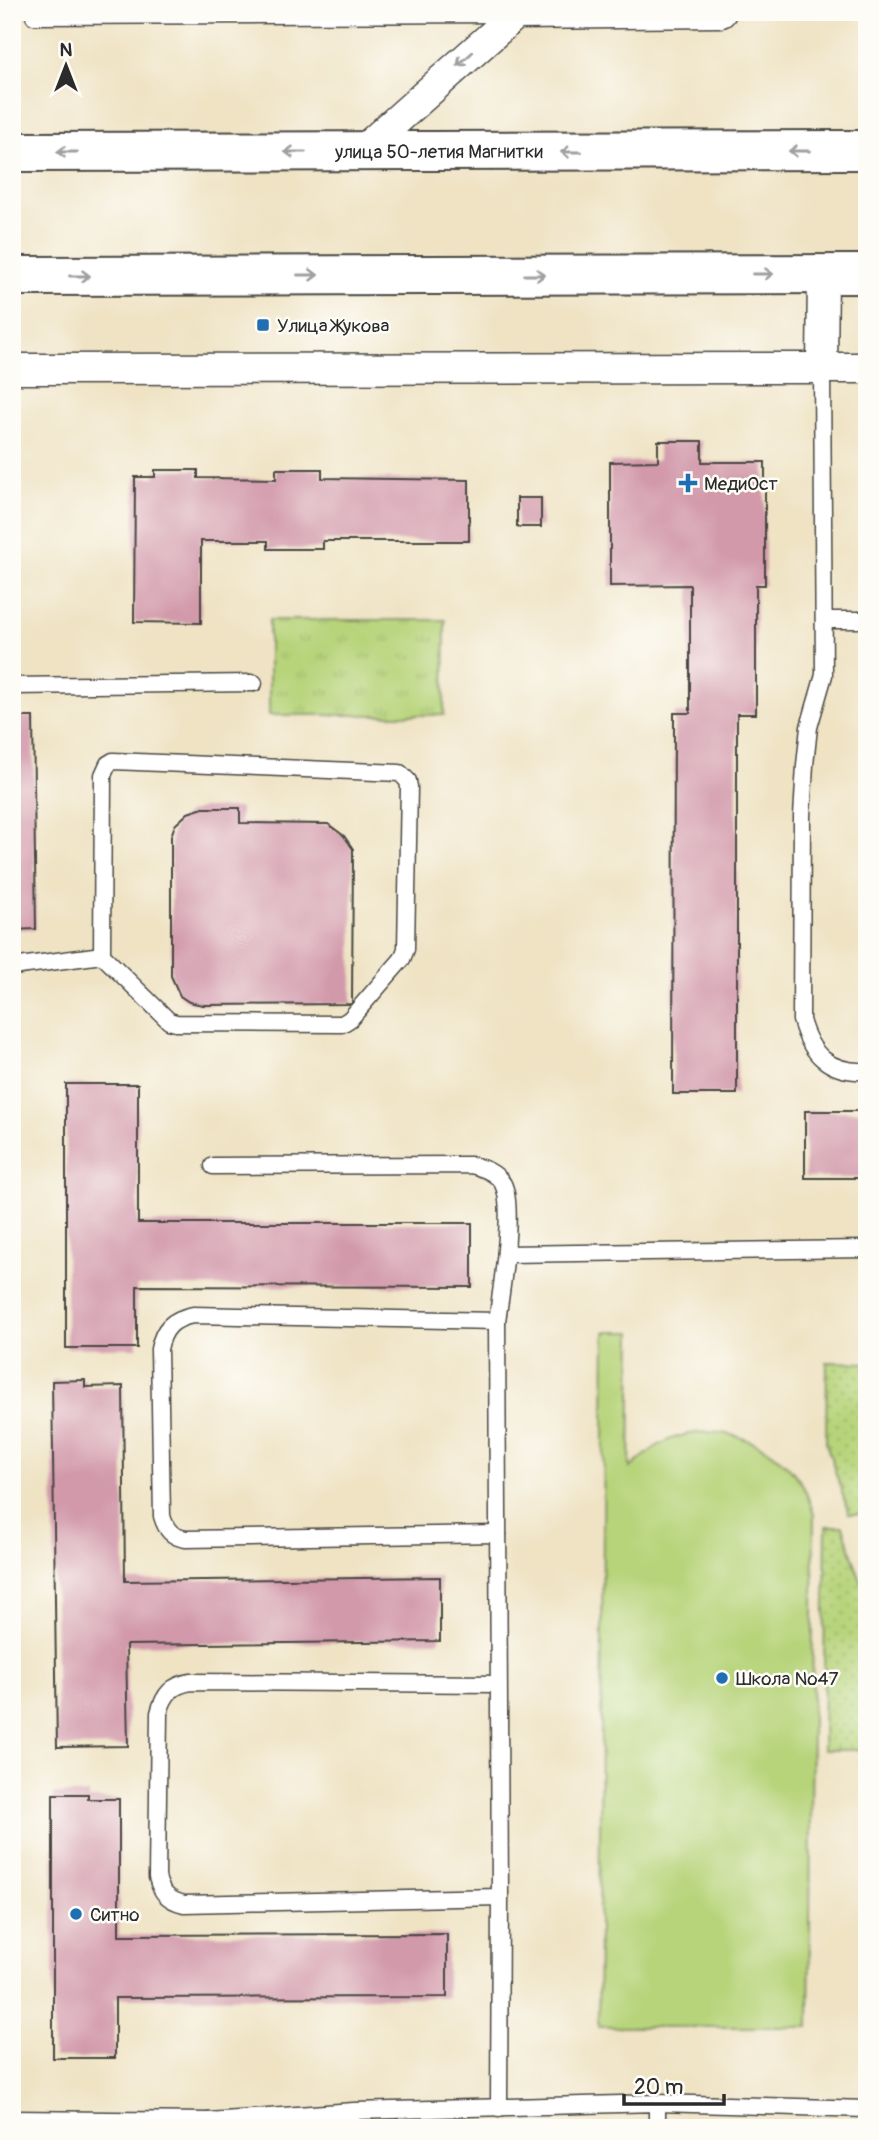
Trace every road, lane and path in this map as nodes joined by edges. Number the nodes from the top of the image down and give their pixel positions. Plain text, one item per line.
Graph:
1 (681, 12) edge
2 (721, 12) edge
3 (516, 14) edge
4 (34, 16) dead end
5 (867, 150) edge
6 (12, 152) edge
7 (361, 152) junction
8 (823, 274) junction
9 (867, 274) edge
10 (12, 276) edge
11 (822, 368) junction
12 (867, 368) edge
13 (12, 369) edge
14 (824, 620) junction
15 (867, 620) edge
16 (254, 683) dead end
17 (12, 686) edge
18 (102, 955) junction
19 (12, 967) edge
20 (867, 1072) edge
21 (213, 1166) dead end
22 (867, 1249) edge
23 (506, 1254) junction
24 (497, 1321) junction
25 (498, 1534) junction
26 (498, 1684) junction
27 (500, 1897) junction
28 (657, 2103) junction
29 (499, 2108) junction
30 (867, 2109) edge
31 (354, 2111) junction
32 (12, 2119) edge
33 (208, 2124) edge
34 (354, 2128) edge
35 (657, 2128) edge

1 - 2 street
1 - 3 street
3 - 4 lane
3 -> 7 street
5 -> 7 main road, улица 50-летия Магнитки
7 -> 6 main road, улица 50-летия Магнитки
8 - 9 main road
10 -> 8 main road
8 - 11 street
11 - 12 street
11 - 13 street
11 - 14 lane
14 - 15 lane
14 - 20 lane
16 - 17 lane
18 - 18 lane
18 - 19 lane
21 - 23 lane
22 - 23 lane
23 - 24 lane
24 - 25 lane
24 - 25 lane
25 - 26 lane
26 - 27 lane
26 - 27 lane
27 - 29 lane
28 - 29 lane
28 - 30 lane
28 - 35 lane
29 - 31 lane
31 - 33 lane
31 - 34 lane
32 - 33 lane

